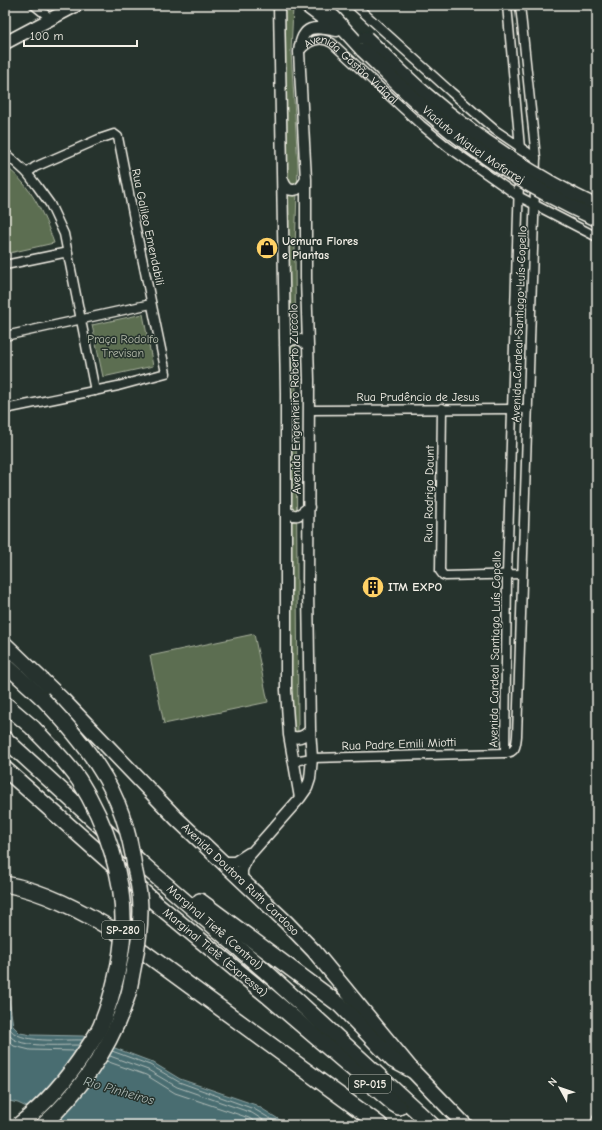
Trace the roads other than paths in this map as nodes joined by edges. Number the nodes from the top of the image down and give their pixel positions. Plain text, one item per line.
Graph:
1 (34, 5) edge
2 (77, 5) edge
3 (279, 5) edge
4 (303, 5) edge
5 (319, 5) edge
6 (332, 5) edge
7 (355, 5) edge
8 (507, 5) edge
9 (520, 5) edge
10 (50, 18) junction
11 (337, 31) junction
12 (5, 43) edge
13 (363, 45) junction
14 (299, 52) junction
15 (495, 130) junction
16 (520, 148) junction
17 (5, 153) edge
18 (536, 158) junction
19 (478, 169) junction
20 (27, 173) junction
21 (306, 179) junction
22 (283, 180) junction
23 (518, 196) junction
24 (534, 206) junction
25 (597, 207) edge
26 (597, 219) edge
27 (597, 237) edge
28 (68, 252) junction
29 (5, 265) edge
30 (151, 304) junction
31 (81, 320) junction
32 (5, 336) edge
33 (284, 345) junction
34 (307, 345) junction
35 (95, 391) junction
36 (442, 408) junction
37 (5, 409) edge
38 (512, 409) junction
39 (528, 409) junction
40 (309, 410) junction
41 (510, 492) junction
42 (525, 493) junction
43 (309, 507) junction
44 (286, 511) junction
45 (522, 574) junction
46 (507, 575) junction
47 (5, 644) edge
48 (5, 664) edge
49 (5, 704) edge
50 (310, 730) junction
51 (289, 735) junction
52 (5, 739) edge
53 (505, 753) junction
54 (312, 758) junction
55 (293, 761) junction
56 (5, 769) edge
57 (50, 780) junction
58 (300, 798) junction
59 (254, 849) junction
60 (222, 862) junction
61 (242, 882) junction
62 (5, 884) edge
63 (412, 1070) junction
64 (428, 1121) edge
65 (19, 1125) edge
66 (43, 1125) edge
67 (380, 1125) edge
68 (465, 1125) edge

1 - 10 street
2 - 10 main road
3 - 22 street, Avenida Engenheiro Roberto Zuccolo
4 - 11 street
5 - 13 highway
6 - 13 highway
7 - 15 street
8 - 16 street, Avenida Cardeal Santiago Luís Copello
9 - 18 street, Avenida Cardeal Santiago Luís Copello
10 - 12 main road
11 - 13 street
11 - 14 street, Avenida Engenheiro Roberto Zuccolo
13 - 25 highway, Viaduto Miguel Mofarrej, bridge
13 - 26 highway, Viaduto Miguel Mofarrej, bridge
14 - 19 street, Avenida Gastão Vidigal
14 - 21 street, Avenida Engenheiro Roberto Zuccolo
15 - 16 street
15 - 19 street
16 - 18 street
16 - 23 street, Avenida Cardeal Santiago Luís Copello
17 - 20 street
18 - 24 street, Avenida Cardeal Santiago Luís Copello
19 - 23 street, Avenida Gastão Vidigal
20 - 28 street
20 - 30 street, Rua Galileo Emendabili
21 - 22 street
21 - 34 street, Avenida Engenheiro Roberto Zuccolo
22 - 33 street, Avenida Engenheiro Roberto Zuccolo
23 - 24 street, Avenida Gastão Vidigal
23 - 38 street, Avenida Cardeal Santiago Luís Copello
24 - 27 street, Avenida Gastão Vidigal
24 - 39 street, Avenida Cardeal Santiago Luís Copello
28 - 29 street
28 - 31 street
30 - 31 street
30 - 35 street, Rua Galileo Emendabili
31 - 32 street
31 - 35 street
33 - 34 street
33 - 44 street, Avenida Engenheiro Roberto Zuccolo
34 - 40 street, Avenida Engenheiro Roberto Zuccolo
35 - 37 street
36 - 38 street, Rua Prudêncio de Jesus
36 - 40 street, Rua Prudêncio de Jesus
36 - 46 street, Rua Rodrigo Daunt
38 - 39 street, Rua Prudêncio de Jesus
38 - 41 street, Avenida Cardeal Santiago Luís Copello
39 - 42 street, Avenida Cardeal Santiago Luís Copello
40 - 43 street, Avenida Engenheiro Roberto Zuccolo
41 - 42 street
41 - 46 street, Avenida Cardeal Santiago Luís Copello
42 - 45 street, Avenida Cardeal Santiago Luís Copello
43 - 44 street
43 - 50 street, Avenida Engenheiro Roberto Zuccolo
44 - 51 street, Avenida Engenheiro Roberto Zuccolo
45 - 46 street
45 - 53 street, Avenida Cardeal Santiago Luís Copello
46 - 53 street, Avenida Cardeal Santiago Luís Copello
47 - 60 highway, Avenida Doutora Ruth Cardoso
48 - 66 highway, bridge
49 - 65 highway, SP-280, bridge
50 - 51 street
50 - 54 street, Avenida Engenheiro Roberto Zuccolo
51 - 55 street, Avenida Engenheiro Roberto Zuccolo
52 - 57 highway, Marginal Tietê (Central)
53 - 54 street, Rua Padre Emili Miotti
54 - 55 street, Rua Padre Emili Miotti
54 - 58 street, Avenida Engenheiro Roberto Zuccolo
55 - 58 street, Avenida Engenheiro Roberto Zuccolo
56 - 64 highway, Marginal Tietê (Expressa) / SP-015
57 - 63 highway
57 - 64 highway, Marginal Tietê (Central)
58 - 59 street, Avenida Engenheiro Roberto Zuccolo
59 - 60 street, Avenida Engenheiro Roberto Zuccolo
59 - 61 street, Avenida Engenheiro Roberto Zuccolo
60 - 61 highway, Avenida Doutora Ruth Cardoso
61 - 63 highway, Avenida Doutora Ruth Cardoso
62 - 67 highway
63 - 68 highway, Avenida Doutora Ruth Cardoso

